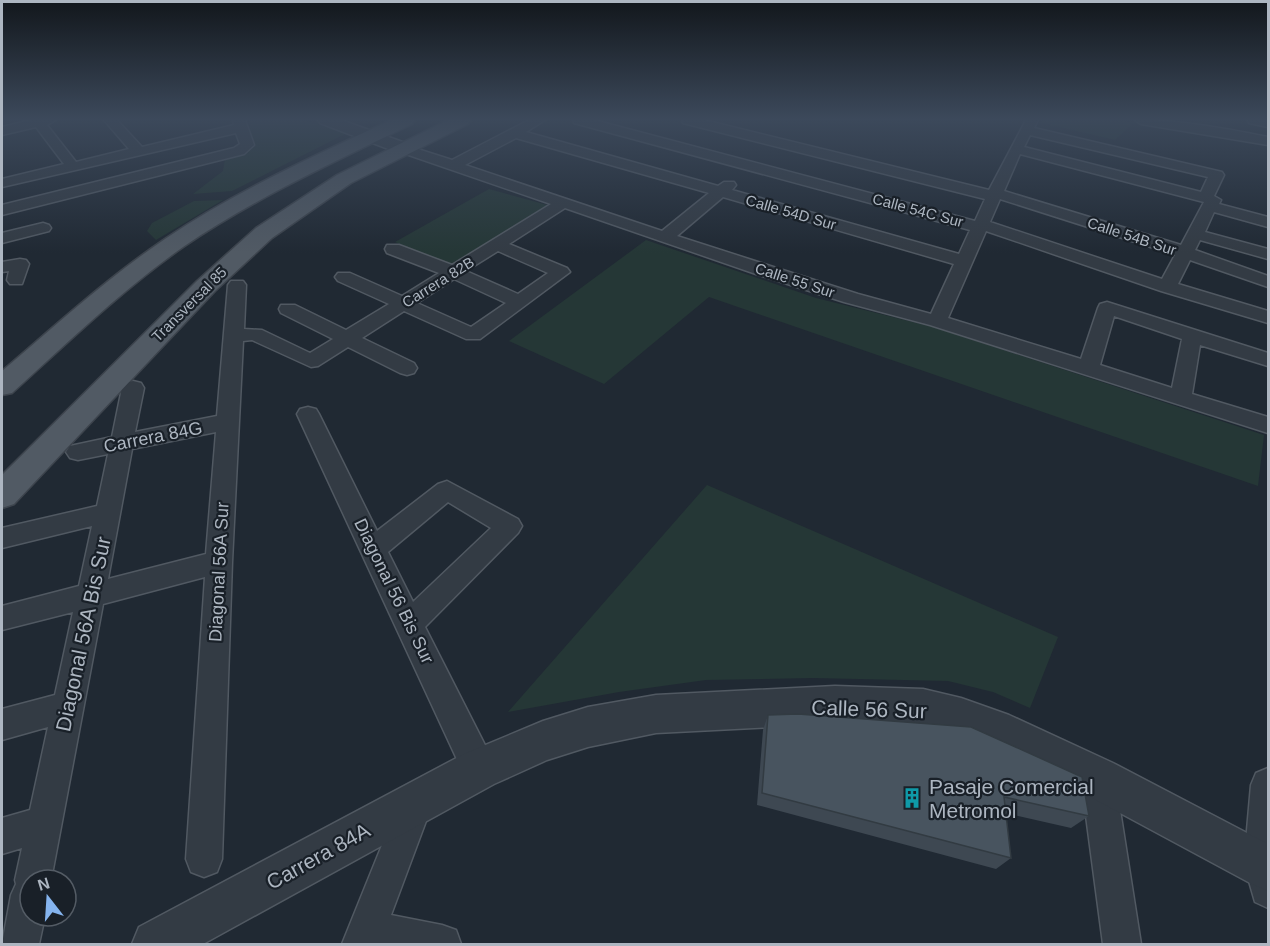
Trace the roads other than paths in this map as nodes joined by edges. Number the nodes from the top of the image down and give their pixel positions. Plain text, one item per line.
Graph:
1 (80, 164) edge
2 (186, 164) edge
3 (318, 164) edge
4 (374, 164) edge
5 (621, 164) edge
6 (745, 164) edge
7 (867, 164) edge
8 (1009, 164) edge
9 (1071, 164) edge
10 (1176, 164) edge
11 (454, 165) edge
12 (72, 166) joint
13 (752, 166) junction
14 (2, 183) edge
15 (720, 192) junction
16 (994, 195) junction
17 (565, 202) junction
18 (1209, 202) junction
19 (2, 210) edge
20 (1269, 222) edge
21 (980, 225) junction
22 (43, 228) dead end
23 (1195, 234) junction
24 (666, 236) junction
25 (2, 238) edge
26 (497, 245) junction
27 (393, 249) dead end
28 (1185, 253) junction
29 (1269, 254) edge
30 (963, 261) junction
31 (2, 267) edge
32 (18, 272) dead end
33 (453, 272) junction
34 (344, 277) dead end
35 (1269, 282) edge
36 (237, 285) dead end
37 (1167, 287) junction
38 (519, 302) junction
39 (403, 303) junction
40 (288, 309) dead end
41 (1269, 316) edge
42 (937, 321) junction
43 (233, 336) junction
44 (1192, 336) junction
45 (348, 338) junction
46 (1269, 360) edge
47 (407, 368) dead end
48 (1088, 369) junction
49 (2, 386) edge
50 (133, 388) dead end
51 (1181, 398) junction
52 (308, 414) dead end
53 (228, 422) junction
54 (1269, 425) edge
55 (121, 444) junction
56 (78, 452) dead end
57 (2, 495) edge
58 (107, 513) junction
59 (2, 538) edge
60 (373, 549) junction
61 (219, 562) junction
62 (91, 595) junction
63 (2, 618) edge
64 (410, 624) junction
65 (68, 707) junction
66 (2, 724) edge
67 (480, 769) junction
68 (1098, 778) junction
69 (1269, 785) edge
70 (416, 803) junction
71 (44, 823) junction
72 (2, 836) edge
73 (204, 859) dead end
74 (35, 868) edge
75 (1266, 873) edge
76 (23, 928) edge
77 (364, 937) edge
78 (20, 945) edge
79 (156, 945) edge
80 (442, 945) edge
81 (1122, 945) edge

1 - 12 street
2 - 19 street
3 - 49 main road
4 - 57 main road, Transversal 85
5 - 15 street, Calle 54D Sur
6 - 13 street, Calle 54C Sur
7 - 16 street, Calle 54B Sur
8 - 16 street
9 - 18 street
10 - 18 street
11 - 17 street, Calle 55 Sur
12 - 14 street
13 - 15 street
13 - 21 street, Calle 54C Sur
15 - 24 street
15 - 30 street, Calle 54D Sur
16 - 21 street
16 - 28 street, Calle 54B Sur
17 - 24 street, Calle 55 Sur
17 - 26 street, Carrera 82B
18 - 20 street
18 - 23 street
21 - 30 street
21 - 37 street, Calle 54C Sur
22 - 25 street
23 - 28 street
23 - 29 street
24 - 42 street, Calle 55 Sur
26 - 33 street, Carrera 82B
26 - 38 street
27 - 33 street
28 - 35 street, Calle 54B Sur
28 - 37 street
30 - 42 street
31 - 32 street
33 - 38 street
33 - 39 street, Carrera 82B
34 - 39 street
36 - 43 street, Diagonal 56A Sur
37 - 41 street, Calle 54C Sur
38 - 39 street
39 - 45 street, Carrera 82B
40 - 45 street
42 - 48 street, Calle 55 Sur
43 - 45 street, Carrera 82B
43 - 53 street, Diagonal 56A Sur
44 - 46 street
44 - 48 street
44 - 51 street
45 - 47 street
48 - 51 street, Calle 55 Sur
50 - 55 street, Diagonal 56A Bis Sur
51 - 54 street, Calle 55 Sur
52 - 60 street, Diagonal 56 Bis Sur
53 - 55 street, Carrera 84G
53 - 61 street, Diagonal 56A Sur
55 - 56 street, Carrera 84G
55 - 58 street, Diagonal 56A Bis Sur
58 - 59 street
58 - 62 street, Diagonal 56A Bis Sur
60 - 64 street, Diagonal 56 Bis Sur
60 - 64 street
61 - 62 street
61 - 73 street, Diagonal 56A Sur
62 - 63 street
62 - 65 street, Diagonal 56A Bis Sur
64 - 67 street, Diagonal 56 Bis Sur
65 - 66 street
65 - 71 street, Diagonal 56A Bis Sur
67 - 68 street, Calle 56 Sur
67 - 70 street, Carrera 84A
68 - 75 street, Calle 56 Sur
68 - 81 street
69 - 75 street
70 - 77 street
70 - 79 street, Carrera 84A
71 - 72 street
71 - 74 street, Diagonal 56A Bis Sur
76 - 78 street
77 - 80 street

